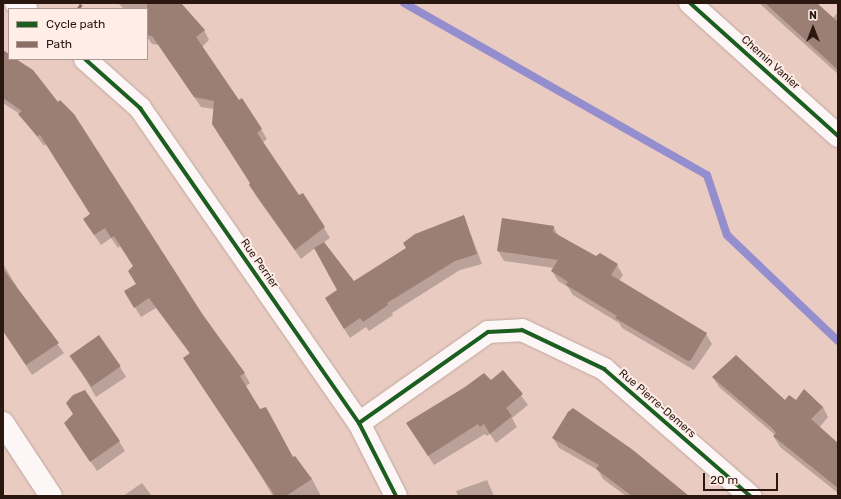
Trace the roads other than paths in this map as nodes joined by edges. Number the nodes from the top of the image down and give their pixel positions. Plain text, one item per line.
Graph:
1 (690, 3) edge
2 (86, 60) edge
3 (838, 136) edge
4 (3, 423) edge
5 (359, 423) junction
6 (51, 496) edge
7 (396, 496) edge
8 (750, 496) edge

1 - 3 street, Chemin Vanier
2 - 5 street, Rue Perrier
4 - 6 street
5 - 7 street, Rue Perrier
5 - 8 street, Rue Pierre-Demers

